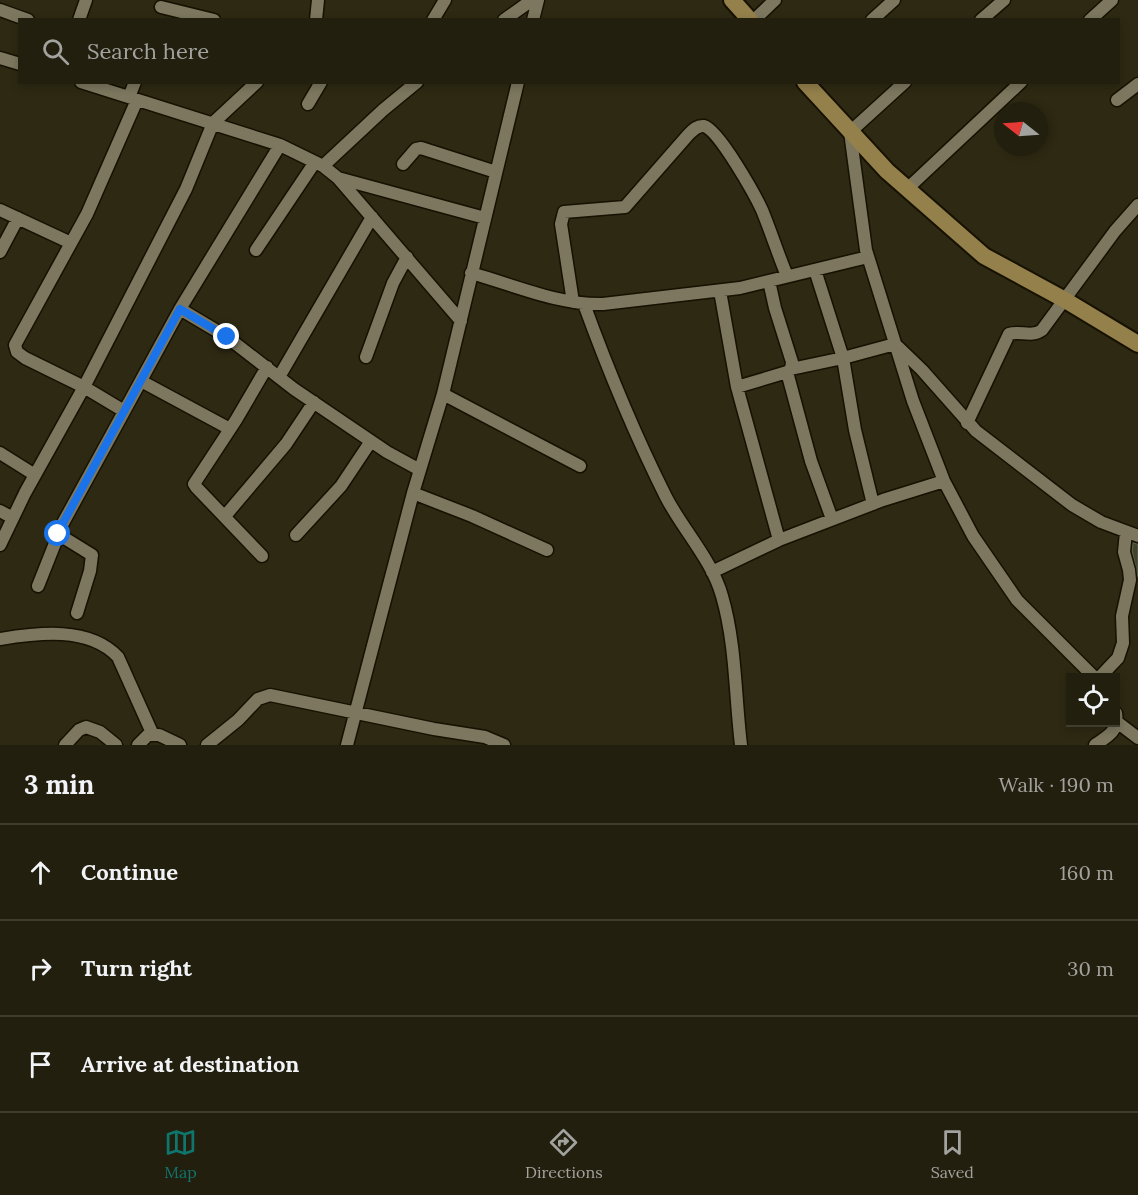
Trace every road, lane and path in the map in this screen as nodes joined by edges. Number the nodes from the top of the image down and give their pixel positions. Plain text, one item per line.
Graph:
1 (86, 0) edge
2 (318, 0) edge
3 (445, 0) edge
4 (532, 0) edge
5 (732, 0) edge
6 (775, 0) edge
7 (894, 0) edge
8 (1004, 0) edge
9 (1112, 0) edge
10 (160, 9) edge
11 (0, 10) edge
12 (22, 18) edge
13 (80, 18) edge
14 (204, 18) edge
15 (316, 18) edge
16 (434, 18) edge
17 (507, 18) edge
18 (533, 18) edge
19 (750, 18) edge
20 (754, 18) edge
21 (874, 18) edge
22 (983, 18) edge
23 (1092, 18) edge
24 (0, 58) edge
25 (18, 63) edge
26 (88, 84) edge
27 (135, 84) edge
28 (255, 84) edge
29 (320, 84) edge
30 (410, 84) edge
31 (518, 84) edge
32 (808, 84) edge
33 (903, 84) edge
34 (1019, 84) edge
35 (1138, 84) edge
36 (133, 98) junction
37 (1117, 100) dead end
38 (308, 104) dead end
39 (213, 123) junction
40 (850, 132) junction
41 (280, 145) junction
42 (319, 164) junction
43 (403, 164) dead end
44 (496, 172) junction
45 (338, 178) junction
46 (907, 189) junction
47 (1138, 205) edge
48 (0, 210) edge
49 (372, 217) junction
50 (18, 218) junction
51 (485, 218) junction
52 (71, 243) junction
53 (256, 250) dead end
54 (0, 252) edge
55 (407, 257) junction
56 (868, 257) junction
57 (815, 270) junction
58 (471, 273) junction
59 (787, 276) junction
60 (769, 281) junction
61 (720, 291) junction
62 (1065, 300) junction
63 (578, 303) junction
64 (180, 309) junction
65 (461, 321) junction
66 (1133, 342) edge
67 (895, 344) junction
68 (366, 357) dead end
69 (843, 358) junction
70 (267, 367) junction
71 (789, 371) junction
72 (279, 377) junction
73 (141, 381) junction
74 (84, 387) junction
75 (737, 387) junction
76 (443, 394) junction
77 (314, 402) junction
78 (124, 411) junction
79 (967, 423) junction
80 (230, 429) junction
81 (371, 441) junction
82 (0, 453) edge
83 (580, 466) dead end
84 (420, 470) junction
85 (35, 476) junction
86 (944, 481) junction
87 (413, 492) junction
88 (873, 504) junction
89 (0, 511) edge
90 (225, 516) junction
91 (13, 518) junction
92 (832, 519) junction
93 (1128, 532) edge
94 (58, 534) junction
95 (296, 535) dead end
96 (779, 540) junction
97 (0, 544) edge
98 (547, 550) dead end
99 (262, 556) dead end
100 (712, 572) junction
101 (38, 586) dead end
102 (77, 613) dead end
103 (0, 639) edge
104 (1092, 673) edge
105 (1102, 673) edge
106 (355, 713) junction
107 (1120, 721) edge
108 (1114, 727) edge
109 (153, 735) junction
110 (1138, 738) edge
111 (741, 742) edge
112 (65, 745) edge
113 (116, 745) edge
114 (138, 745) edge
115 (180, 745) edge
116 (207, 745) edge
117 (347, 745) edge
118 (504, 745) edge
119 (1095, 745) edge

1 - 13 street
2 - 15 street
3 - 16 street
4 - 17 street
4 - 18 street
5 - 19 street
6 - 20 street
7 - 21 street
8 - 22 street
9 - 23 street
10 - 14 street
11 - 12 street
24 - 25 street
26 - 36 street
27 - 36 street
28 - 39 street
29 - 38 street
30 - 42 street
31 - 44 street
32 - 40 street
33 - 40 street
34 - 46 street
35 - 37 street
36 - 39 street
36 - 52 street
39 - 41 street
39 - 74 street
40 - 46 street
40 - 56 street
41 - 42 street
41 - 64 street
42 - 45 street
42 - 53 street
43 - 44 street
44 - 51 street
45 - 49 street
45 - 51 street
46 - 62 street
47 - 62 street
48 - 50 street
49 - 55 street
49 - 72 street
50 - 52 street
50 - 54 street
51 - 58 street
52 - 74 street
55 - 65 street
55 - 68 street
56 - 57 street
56 - 67 street
57 - 59 street
57 - 69 street
58 - 63 street
58 - 65 street
59 - 60 street
59 - 63 street
60 - 61 street
60 - 71 street
61 - 63 street
61 - 75 street
62 - 66 street
62 - 79 street
63 - 100 street
64 - 70 street
64 - 73 street
65 - 76 street
67 - 69 street
67 - 79 street
67 - 86 street
69 - 71 street
69 - 88 street
70 - 72 street
70 - 80 street
71 - 75 street
71 - 92 street
72 - 77 street
73 - 78 street
73 - 80 street
74 - 78 street
74 - 85 street
75 - 96 street
76 - 83 street
76 - 84 street
77 - 81 street
77 - 90 street
78 - 94 street
79 - 93 street
80 - 90 street
81 - 84 street
81 - 95 street
82 - 85 street
84 - 87 street
85 - 91 street
86 - 88 street
86 - 104 street
87 - 98 street
87 - 106 street
88 - 92 street
89 - 91 street
90 - 99 street
91 - 97 street
92 - 96 street
93 - 105 street
94 - 101 street
94 - 102 street
96 - 100 street
100 - 111 street
103 - 109 street
106 - 116 street
106 - 117 street
106 - 118 street
107 - 110 street
108 - 119 street
109 - 114 street
109 - 115 street
112 - 113 street

